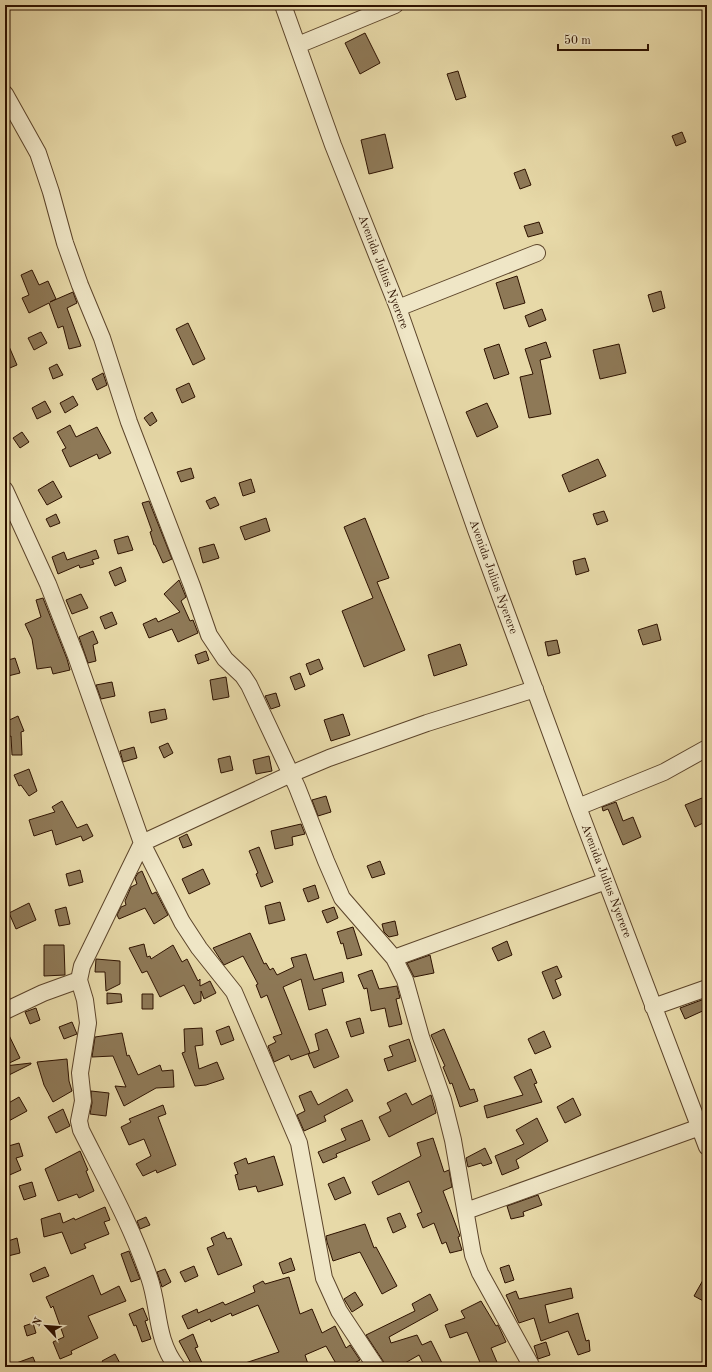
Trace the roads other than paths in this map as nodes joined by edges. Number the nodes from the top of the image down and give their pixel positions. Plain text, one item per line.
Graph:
1 (284, 5) edge
2 (396, 5) edge
3 (298, 45) junction
4 (5, 94) edge
5 (537, 253) dead end
6 (398, 308) junction
7 (5, 490) edge
8 (535, 689) junction
9 (707, 748) edge
10 (291, 774) junction
11 (578, 807) junction
12 (142, 843) junction
13 (606, 880) junction
14 (394, 958) junction
15 (79, 980) junction
16 (707, 988) edge
17 (653, 1007) junction
18 (5, 1011) edge
19 (700, 1127) junction
20 (707, 1147) edge
21 (466, 1212) junction
22 (177, 1367) edge
23 (376, 1367) edge
24 (532, 1367) edge

1 - 3 street, Avenida Julius Nyerere
2 - 3 street
3 - 6 street, Avenida Julius Nyerere
4 - 10 street
5 - 6 street
6 - 8 street, Avenida Julius Nyerere
7 - 12 street
8 - 10 street
8 - 11 street, Avenida Julius Nyerere
9 - 11 street
10 - 12 street
10 - 14 street
11 - 13 street, Avenida Julius Nyerere
12 - 15 street
12 - 23 street
13 - 14 street
13 - 17 street, Avenida Julius Nyerere
14 - 21 street
15 - 18 street
15 - 22 street
16 - 17 street
17 - 19 street, Avenida Julius Nyerere
19 - 20 street, Avenida Julius Nyerere
19 - 21 street
21 - 24 street

